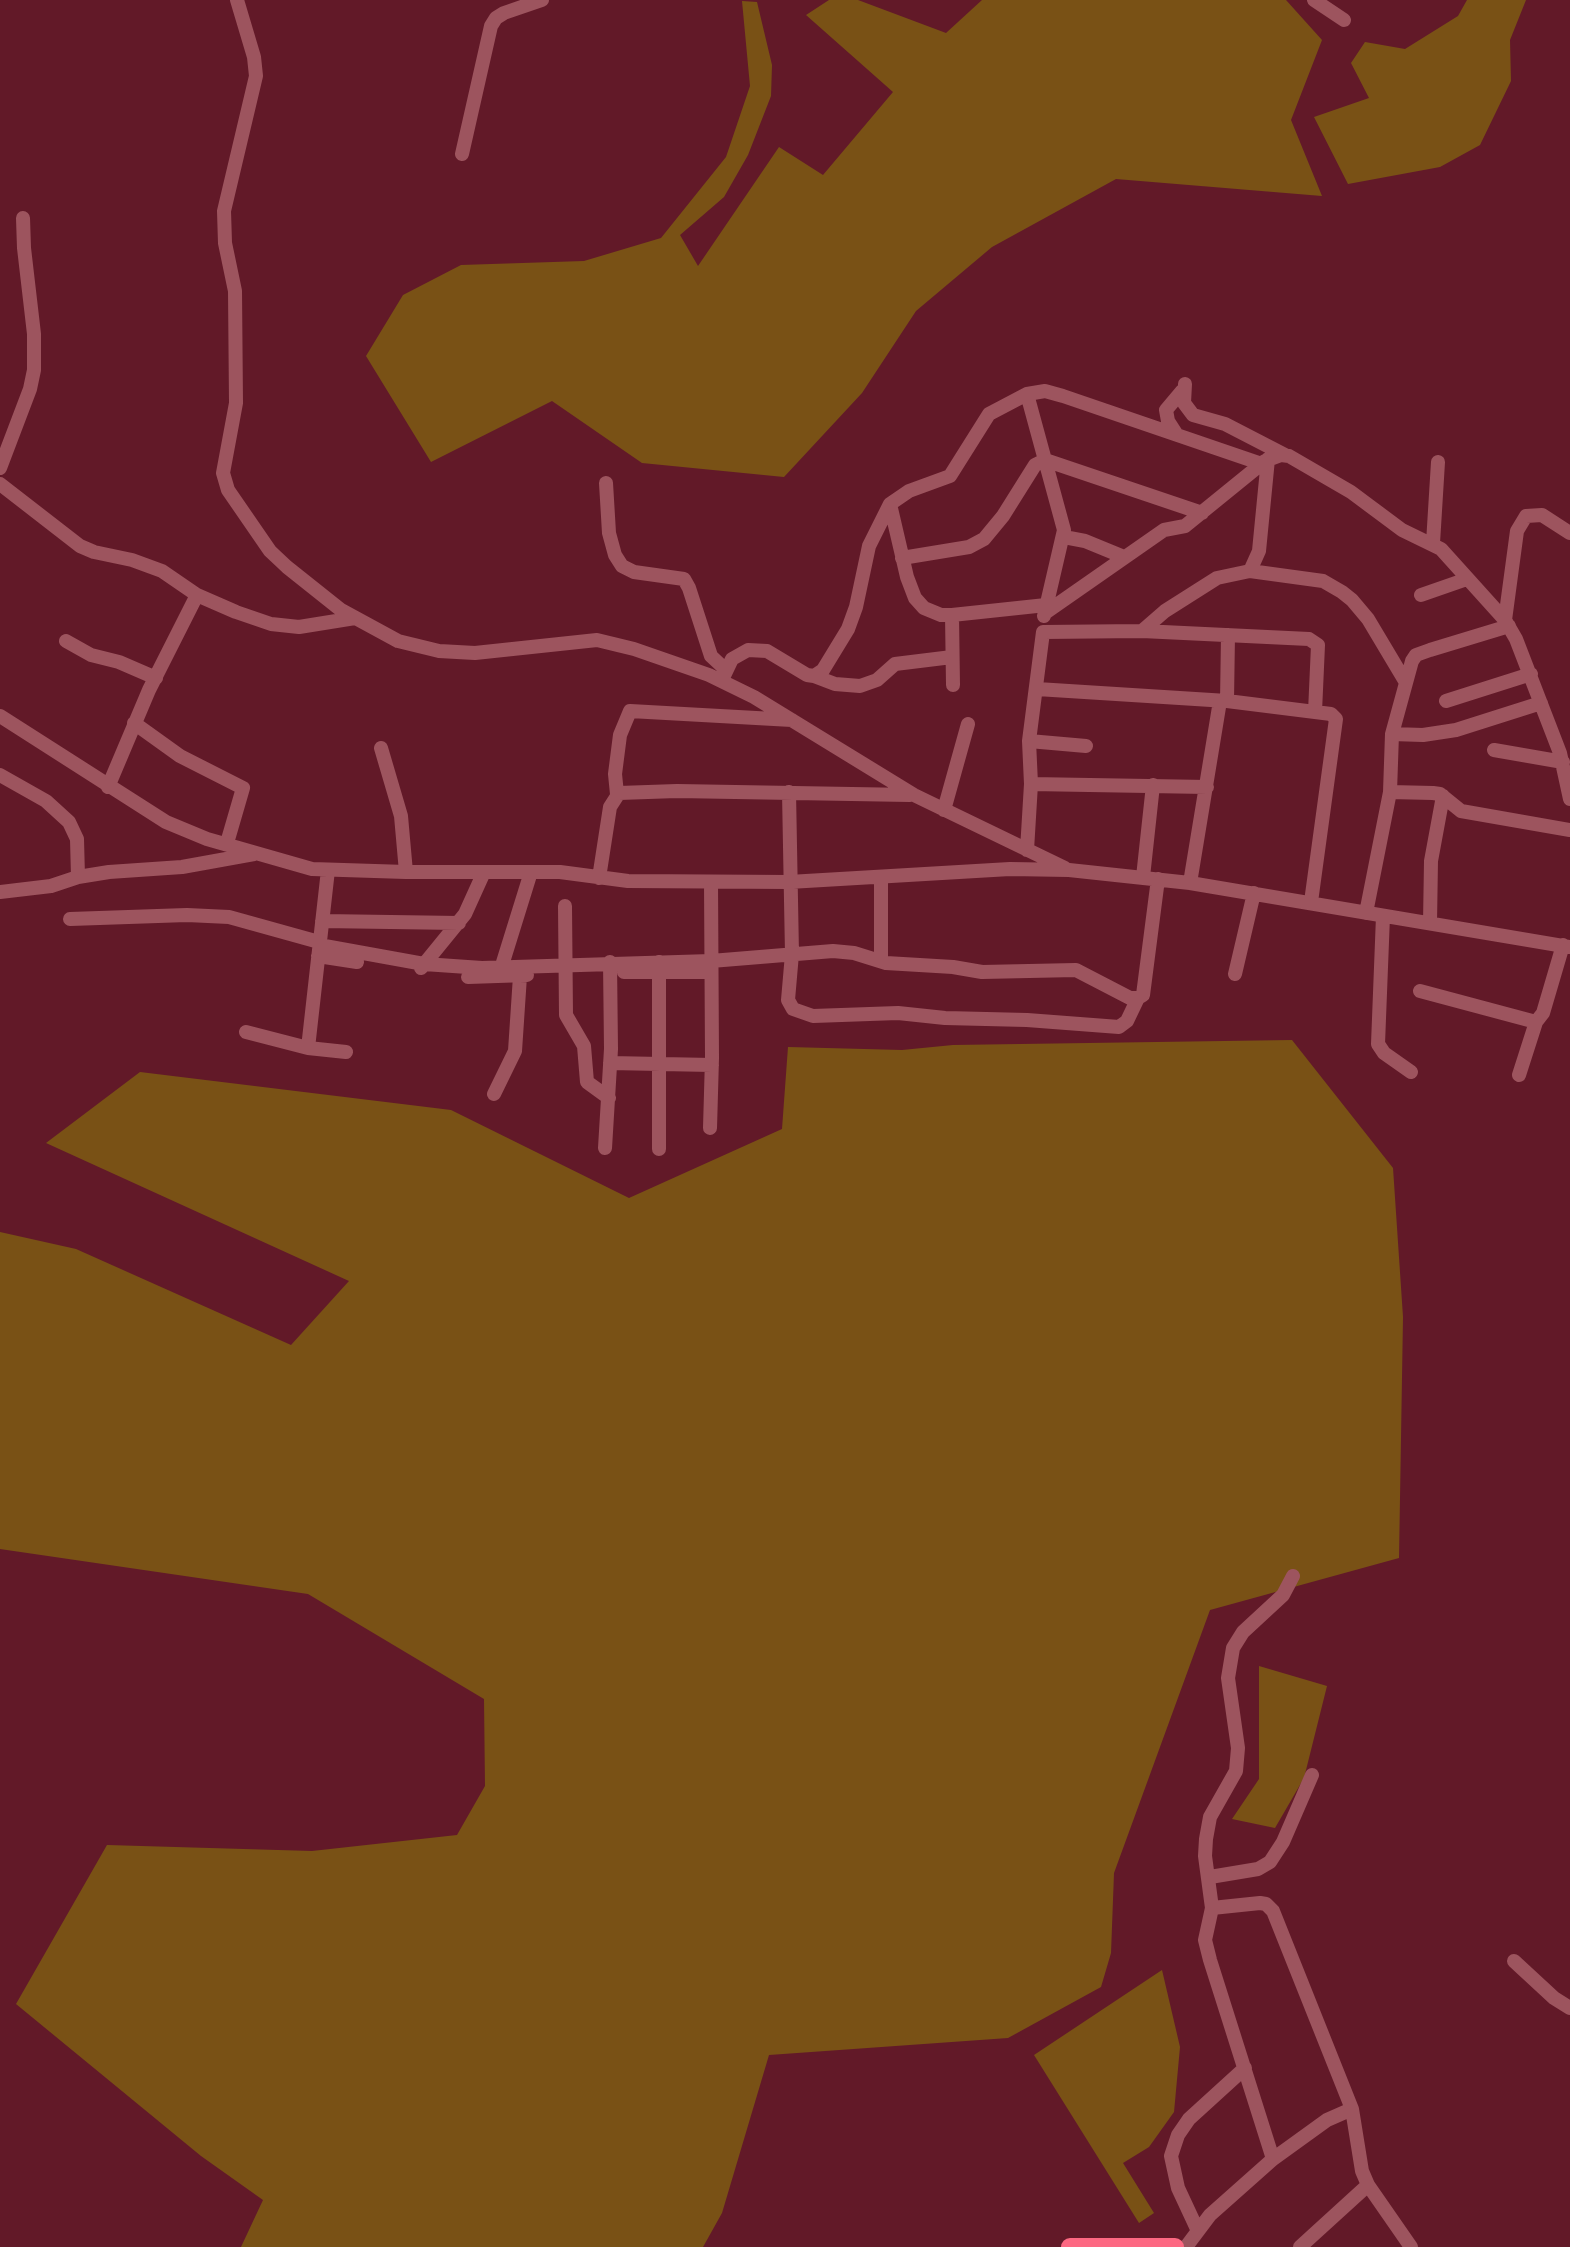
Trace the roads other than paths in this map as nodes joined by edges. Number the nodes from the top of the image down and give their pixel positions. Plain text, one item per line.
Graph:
1 (237, 0) edge
2 (542, 0) edge
3 (1314, 0) edge
4 (1344, 20) dead end
5 (462, 154) dead end
6 (23, 218) dead end
7 (1027, 394) junction
8 (1177, 435) junction
9 (1285, 455) junction
10 (1045, 460) junction
11 (1265, 462) junction
12 (1438, 462) dead end
13 (0, 468) edge
14 (606, 483) dead end
15 (0, 484) edge
16 (890, 504) junction
17 (1202, 513) junction
18 (1570, 533) edge
19 (1064, 537) junction
20 (1433, 543) junction
21 (1124, 557) junction
22 (902, 558) junction
23 (1250, 571) junction
24 (1467, 579) junction
25 (197, 595) junction
26 (1421, 595) dead end
27 (1045, 609) junction
28 (952, 615) junction
29 (355, 618) junction
30 (1507, 623) junction
31 (1142, 631) junction
32 (1043, 632) junction
33 (1228, 635) junction
34 (66, 641) dead end
35 (952, 657) junction
36 (1531, 674) junction
37 (724, 675) junction
38 (814, 676) junction
39 (156, 678) junction
40 (1405, 681) junction
41 (953, 685) dead end
42 (1037, 689) junction
43 (1224, 701) junction
44 (1446, 701) dead end
45 (1541, 703) junction
46 (775, 710) junction
47 (1315, 712) junction
48 (0, 716) edge
49 (759, 719) junction
50 (792, 721) junction
51 (134, 723) junction
52 (968, 724) dead end
53 (1392, 734) junction
54 (1029, 741) junction
55 (1086, 746) dead end
56 (381, 748) dead end
57 (1494, 750) dead end
58 (1565, 757) edge
59 (0, 775) edge
60 (1031, 784) junction
61 (1153, 785) junction
62 (108, 787) junction
63 (1207, 787) junction
64 (789, 792) junction
65 (1390, 792) junction
66 (617, 794) junction
67 (914, 795) junction
68 (1443, 796) junction
69 (1570, 799) edge
70 (944, 810) junction
71 (1570, 830) edge
72 (227, 843) junction
73 (1022, 848) junction
74 (254, 854) junction
75 (1020, 869) junction
76 (328, 870) junction
77 (1069, 870) junction
78 (406, 872) junction
79 (484, 872) junction
80 (531, 872) junction
81 (78, 877) junction
82 (599, 878) junction
83 (1150, 878) junction
84 (881, 879) junction
85 (711, 882) junction
86 (789, 882) junction
87 (1190, 883) junction
88 (0, 892) edge
89 (1254, 893) junction
90 (1311, 902) junction
91 (565, 906) dead end
92 (1366, 913) junction
93 (1383, 916) junction
94 (70, 919) dead end
95 (322, 921) junction
96 (459, 923) junction
97 (1430, 923) junction
98 (1566, 946) edge
99 (318, 948) junction
100 (792, 954) junction
101 (881, 961) junction
102 (711, 966) junction
103 (610, 967) junction
104 (659, 967) junction
105 (421, 968) junction
106 (565, 968) junction
107 (499, 973) junction
108 (1235, 974) dead end
109 (520, 976) junction
110 (1420, 991) dead end
111 (1138, 998) junction
112 (1536, 1022) junction
113 (246, 1032) dead end
114 (308, 1048) junction
115 (346, 1052) dead end
116 (610, 1063) junction
117 (661, 1064) junction
118 (712, 1065) junction
119 (1411, 1072) dead end
120 (1519, 1075) dead end
121 (494, 1094) dead end
122 (609, 1098) junction
123 (710, 1128) dead end
124 (605, 1148) dead end
125 (659, 1149) dead end
126 (1293, 1576) dead end
127 (1312, 1775) dead end
128 (1210, 1877) junction
129 (1212, 1908) junction
130 (1514, 1961) dead end
131 (1570, 2008) edge
132 (1245, 2068) junction
133 (1352, 2109) junction
134 (1273, 2159) junction
135 (1368, 2185) junction
136 (1198, 2231) junction
137 (1070, 2247) edge
138 (1175, 2247) edge
139 (1186, 2247) edge
140 (1300, 2247) edge
141 (1411, 2247) edge

1 - 29 street
2 - 5 street
3 - 4 street
6 - 13 street
7 - 8 street
7 - 10 street
7 - 16 street
8 - 9 street
8 - 11 street
9 - 11 street
9 - 20 street
10 - 17 street
10 - 19 street
10 - 22 street
11 - 17 street
11 - 23 street
12 - 20 street
14 - 37 street
15 - 25 street
16 - 22 street
16 - 38 street
17 - 21 street
18 - 30 street
19 - 21 street
19 - 27 street
20 - 24 street
21 - 27 street
22 - 28 street
23 - 31 street
23 - 40 street
24 - 26 street
24 - 30 street
25 - 29 street
25 - 39 street
27 - 28 street
27 - 32 street
28 - 35 street
29 - 37 street
30 - 36 street
30 - 40 street
31 - 32 street
31 - 33 street
32 - 42 street
33 - 43 street
33 - 47 street
34 - 39 street
35 - 38 street
35 - 41 street
36 - 44 street
36 - 45 street
37 - 38 street
37 - 46 street
39 - 51 street
40 - 53 street
42 - 43 street
42 - 54 street
43 - 47 street
43 - 63 street
45 - 53 street
45 - 58 street
46 - 49 street
46 - 50 street
47 - 90 street
48 - 62 street
49 - 50 street
49 - 66 street
50 - 67 street
51 - 62 street
51 - 72 street
52 - 70 street
53 - 65 street
54 - 55 street
54 - 60 street
56 - 78 street
57 - 58 street
58 - 69 street
59 - 81 street
60 - 61 street
60 - 73 street
61 - 63 street
61 - 83 street
62 - 72 street
63 - 87 street
64 - 66 street
64 - 67 street
64 - 86 street
65 - 68 street
65 - 92 street
66 - 82 street
67 - 70 street
68 - 71 street
68 - 97 street
70 - 73 street
72 - 74 street
73 - 75 street
73 - 77 street
74 - 76 street
74 - 81 street
75 - 77 street
75 - 84 street
76 - 78 street
76 - 95 street
77 - 83 street
78 - 79 street
79 - 80 street
79 - 96 street
80 - 82 street
80 - 107 street
81 - 88 street
82 - 85 street
83 - 87 street
83 - 111 street
84 - 86 street
84 - 101 street
85 - 86 street
85 - 102 street
86 - 100 street
87 - 89 street
89 - 90 street
89 - 108 street
90 - 92 street
91 - 106 street
92 - 93 street
93 - 97 street
93 - 119 street
94 - 99 street
95 - 96 street
95 - 99 street
96 - 105 street
97 - 98 street
98 - 112 street
99 - 105 street
99 - 114 street
100 - 101 street
100 - 102 street
100 - 111 street
101 - 111 street
102 - 104 street
102 - 118 street
103 - 104 street
103 - 106 street
103 - 116 street
104 - 117 street
105 - 107 street
106 - 107 street
106 - 109 street
106 - 122 street
107 - 109 street
109 - 121 street
110 - 112 street
112 - 120 street
113 - 114 street
114 - 115 street
116 - 117 street
116 - 122 street
117 - 118 street
117 - 125 street
118 - 123 street
122 - 124 street
126 - 128 street
127 - 128 street
128 - 129 street
129 - 132 street
129 - 133 street
130 - 131 street
132 - 134 street
132 - 136 street
133 - 134 street
133 - 135 street
134 - 136 street
135 - 140 street
135 - 141 street
136 - 139 street
137 - 138 main road

